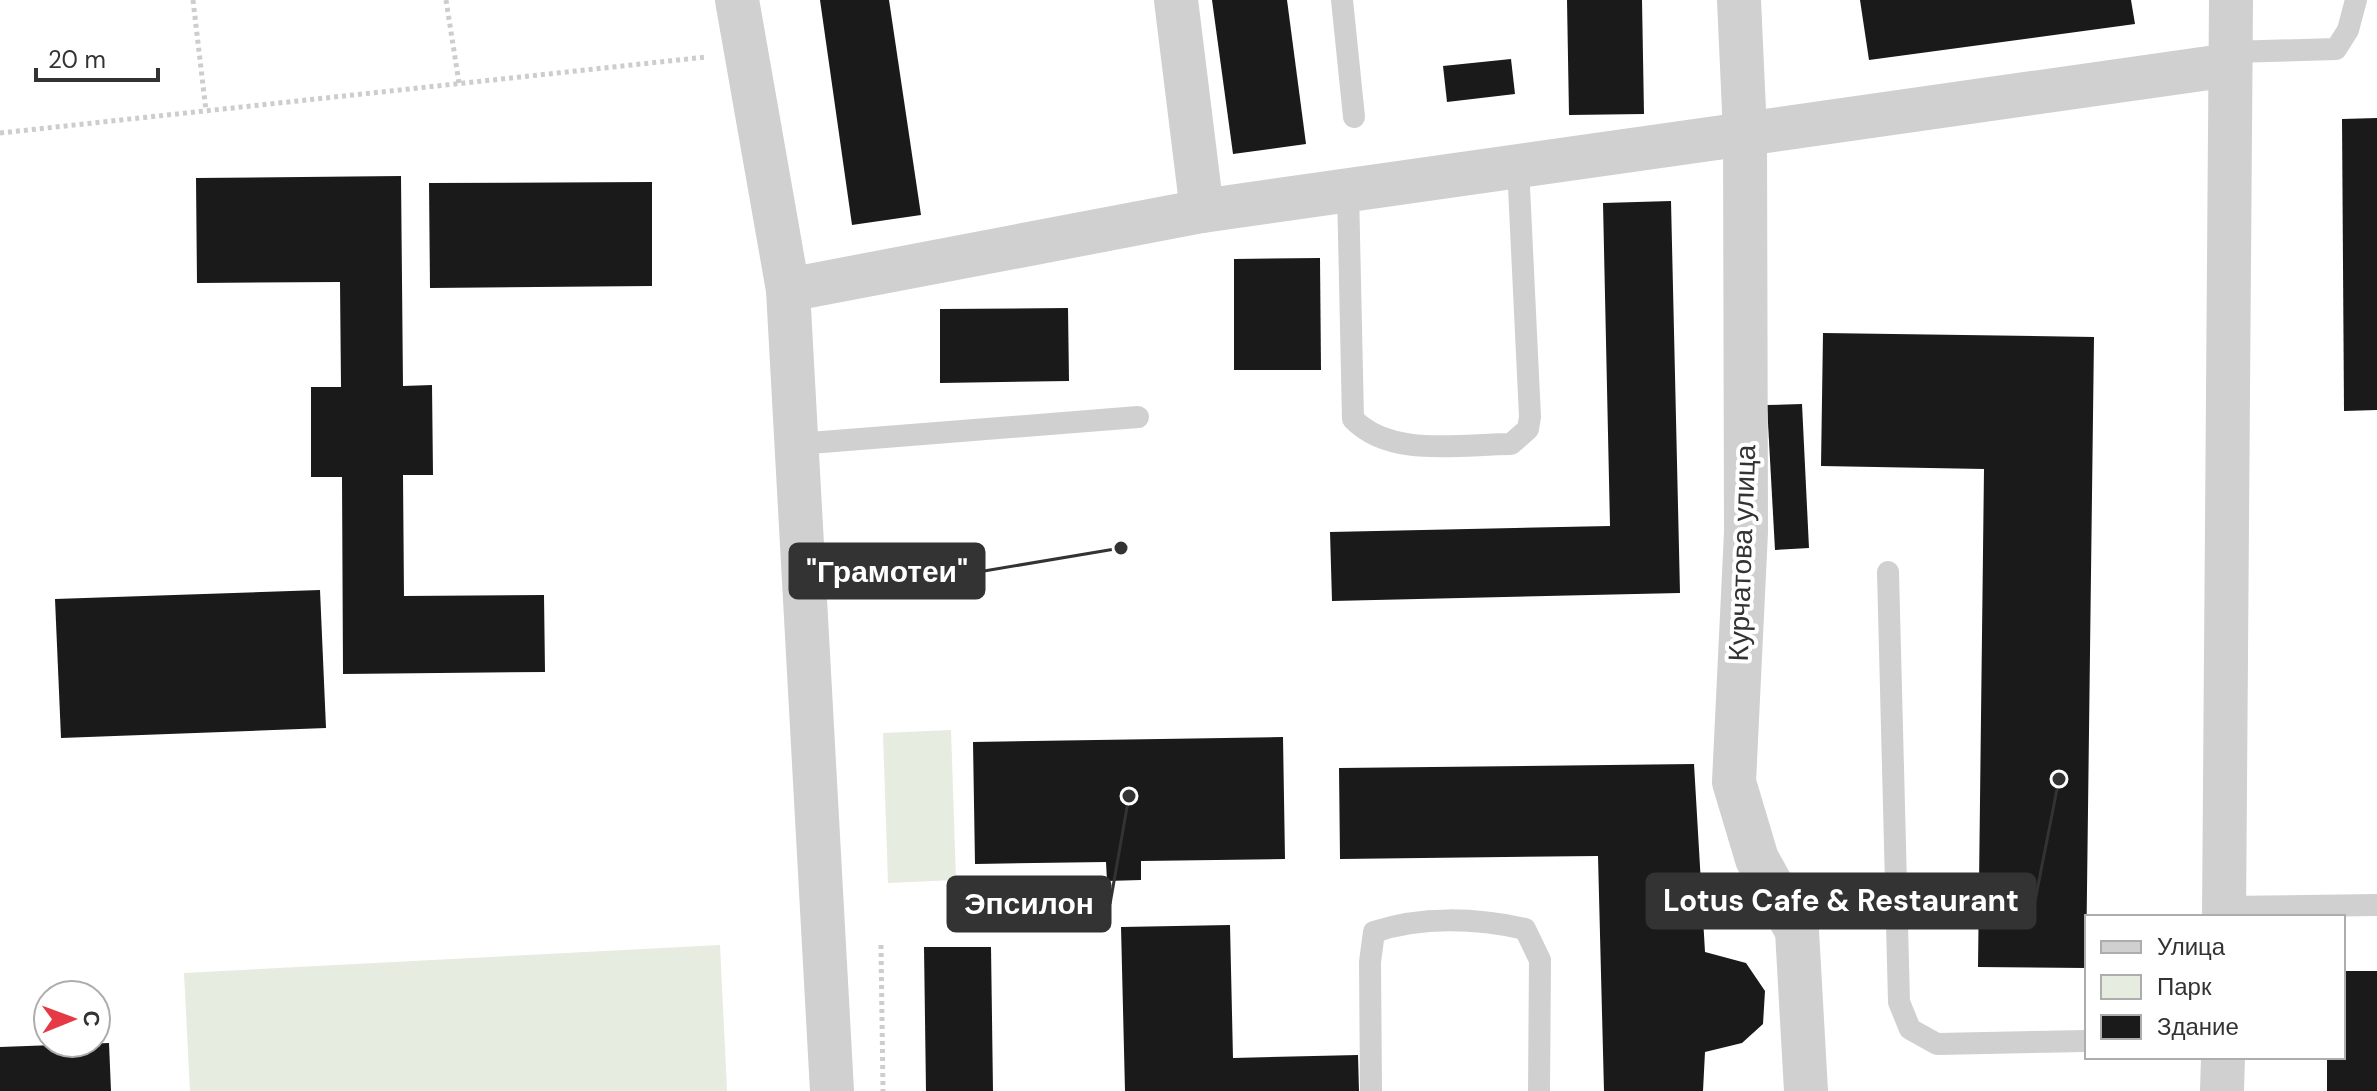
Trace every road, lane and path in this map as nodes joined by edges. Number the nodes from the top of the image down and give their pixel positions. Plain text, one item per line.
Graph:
1 (193, 0) edge
2 (446, 0) edge
3 (737, 0) edge
4 (1176, 0) edge
5 (1342, 0) edge
6 (1739, 0) edge
7 (2231, 0) edge
8 (2356, 0) edge
9 (717, 56) dead end
10 (2231, 59) junction
11 (459, 83) junction
12 (206, 111) junction
13 (1354, 117) dead end
14 (0, 133) edge
15 (1745, 133) junction
16 (1518, 166) junction
17 (1348, 190) junction
18 (1202, 211) junction
19 (788, 290) junction
20 (1138, 417) dead end
21 (797, 444) junction
22 (1888, 572) dead end
23 (2377, 905) edge
24 (2224, 912) edge
25 (881, 945) dead end
26 (2085, 1041) edge
27 (2223, 1059) edge
28 (832, 1091) edge
29 (883, 1091) edge
30 (1371, 1091) edge
31 (1539, 1091) edge
32 (1806, 1091) edge
33 (2222, 1091) edge

1 - 12 path
2 - 11 path
3 - 19 street
4 - 18 street
5 - 13 lane
6 - 15 street, Курчатова улица
7 - 10 street
8 - 10 lane
9 - 11 path
10 - 15 street
10 - 24 street
11 - 12 path
12 - 14 path
15 - 16 street
15 - 32 street, Курчатова улица
16 - 17 street
16 - 17 lane
17 - 18 street
18 - 19 street
19 - 21 street
20 - 21 lane
21 - 28 street
22 - 26 lane
23 - 24 lane
25 - 29 path
27 - 33 street
30 - 31 lane

